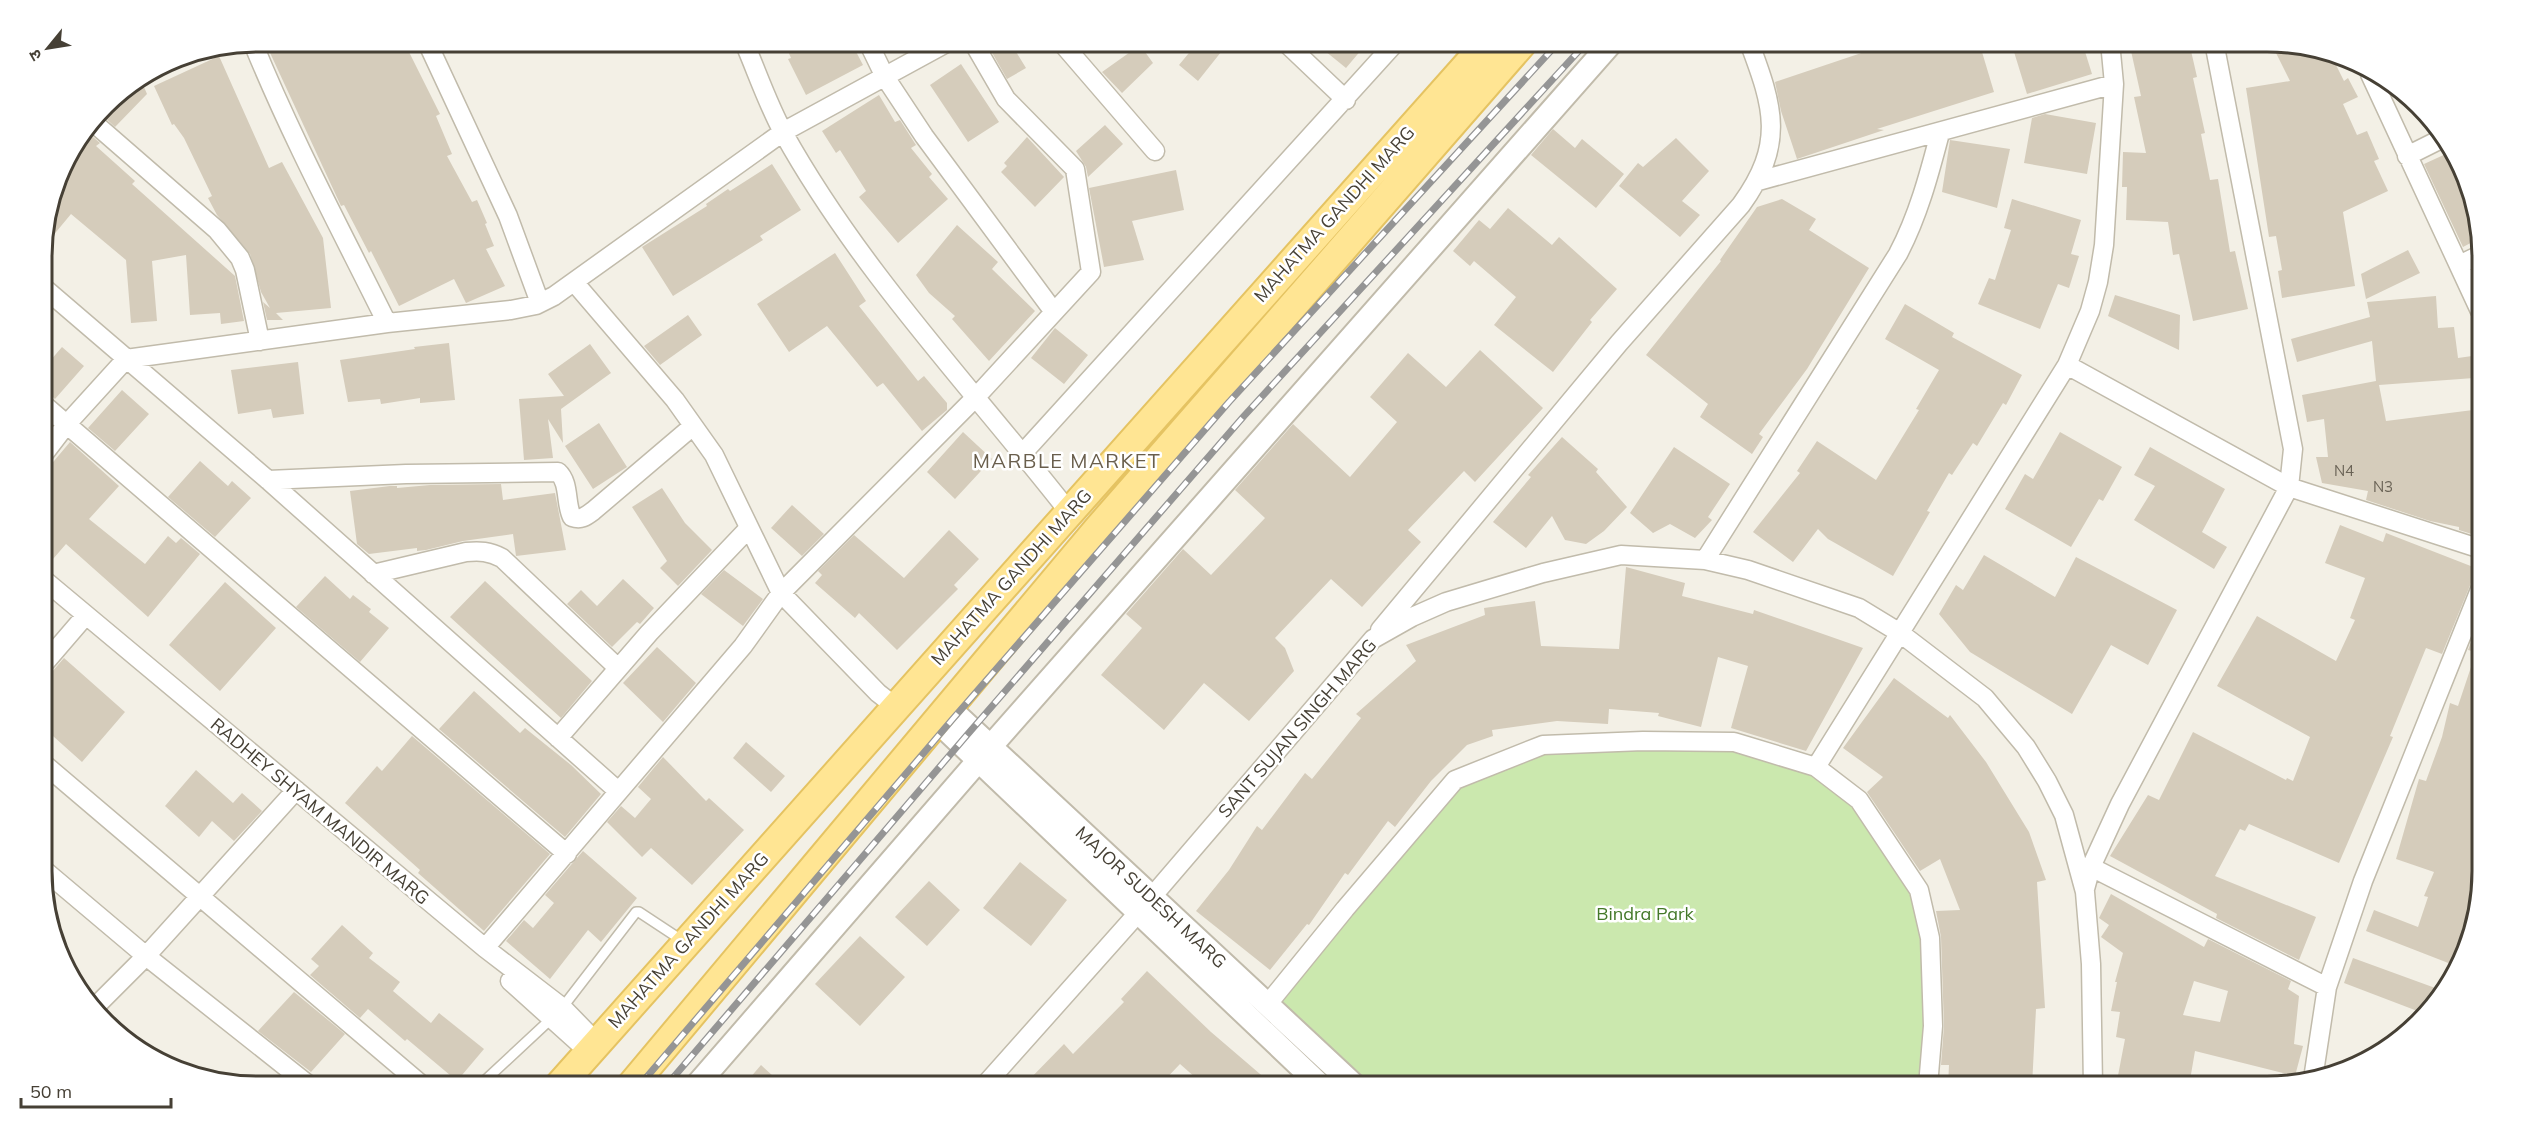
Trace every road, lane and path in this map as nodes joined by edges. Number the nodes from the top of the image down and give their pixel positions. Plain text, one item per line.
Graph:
1 (1296, 52) edge
2 (1387, 52) edge
3 (1479, 52) edge
4 (1514, 52) edge
5 (1603, 52) edge
6 (1752, 52) edge
7 (2111, 52) edge
8 (2216, 52) edge
9 (257, 53) edge
10 (432, 53) edge
11 (749, 53) edge
12 (873, 53) edge
13 (929, 53) edge
14 (979, 53) edge
15 (1070, 53) edge
16 (885, 77) junction
17 (2114, 84) junction
18 (2374, 84) edge
19 (1346, 100) junction
20 (99, 127) edge
21 (783, 132) junction
22 (1940, 133) junction
23 (2435, 142) edge
24 (1155, 152) dead end
25 (2407, 156) junction
26 (1758, 181) junction
27 (2472, 259) edge
28 (2459, 265) junction
29 (574, 282) junction
30 (2472, 293) edge
31 (53, 296) edge
32 (540, 303) junction
33 (1054, 312) junction
34 (387, 323) junction
35 (260, 340) junction
36 (126, 359) junction
37 (2067, 365) junction
38 (976, 397) junction
39 (53, 412) edge
40 (66, 424) junction
41 (693, 426) junction
42 (53, 442) edge
43 (1023, 453) junction
44 (268, 480) junction
45 (2289, 487) junction
46 (1069, 512) junction
47 (749, 528) junction
48 (2472, 546) edge
49 (1705, 560) junction
50 (373, 574) junction
51 (52, 589) edge
52 (781, 593) junction
53 (52, 601) edge
54 (2472, 609) edge
55 (82, 620) junction
56 (1900, 633) junction
57 (1373, 639) junction
58 (52, 654) edge
59 (618, 668) junction
60 (896, 707) junction
61 (942, 713) junction
62 (558, 738) junction
63 (985, 753) junction
64 (1816, 767) junction
65 (52, 771) edge
66 (618, 791) junction
67 (293, 793) junction
68 (567, 854) junction
69 (2091, 867) junction
70 (52, 877) edge
71 (2085, 892) junction
72 (199, 895) junction
73 (1144, 905) junction
74 (686, 943) junction
75 (485, 948) junction
76 (146, 956) junction
77 (2327, 987) junction
78 (100, 1002) edge
79 (1267, 1005) junction
80 (557, 1013) junction
81 (593, 1047) junction
82 (2314, 1070) edge
83 (1311, 1075) edge
84 (1344, 1075) edge
85 (1929, 1075) edge
86 (2093, 1075) edge
87 (297, 1076) edge
88 (411, 1076) edge
89 (491, 1076) edge
90 (568, 1076) edge
91 (639, 1076) edge
92 (705, 1076) edge
93 (993, 1076) edge

1 - 19 street
2 - 19 street
3 - 46 main road, MAHATMA GANDHI MARG
4 - 61 main road, MAHATMA GANDHI MARG
5 - 63 street
6 - 26 street
7 - 17 street
8 - 45 street
9 - 34 street
10 - 32 street
11 - 21 street
12 - 16 street
13 - 16 street
14 - 33 street
15 - 24 street
16 - 21 street
16 - 33 street
17 - 22 street
17 - 37 street
18 - 25 street
19 - 43 street
20 - 35 street
21 - 29 street
21 - 38 street
22 - 26 street
22 - 49 street
23 - 25 street
25 - 28 street
26 - 57 street
27 - 28 street
28 - 30 street
29 - 32 street
29 - 41 street
31 - 36 street
32 - 34 street
33 - 38 street
34 - 35 street
35 - 36 street
36 - 40 street
36 - 44 street
37 - 45 street
37 - 56 street
38 - 43 street
38 - 52 street
39 - 40 street
40 - 42 street
40 - 68 street
41 - 44 street
41 - 47 street
43 - 46 street
44 - 50 street
45 - 48 street
45 - 69 street
46 - 60 main road, MAHATMA GANDHI MARG
47 - 52 street
47 - 59 street
49 - 56 street, SANT SUJAN SINGH MARG
49 - 57 street, SANT SUJAN SINGH MARG
50 - 59 street
50 - 62 street
51 - 55 street, RADHEY SHYAM MANDIR MARG
52 - 60 street
52 - 66 street
53 - 55 street, RADHEY SHYAM MANDIR MARG
54 - 77 street
55 - 58 street
55 - 67 street, RADHEY SHYAM MANDIR MARG
56 - 64 street
56 - 71 street, SANT SUJAN SINGH MARG
57 - 73 street, SANT SUJAN SINGH MARG
59 - 62 street
60 - 74 main road, MAHATMA GANDHI MARG
61 - 63 street, MAJOR SUDESH MARG
61 - 91 main road, MAHATMA GANDHI MARG
62 - 66 street
63 - 73 street, MAJOR SUDESH MARG
63 - 92 street
64 - 79 street
64 - 85 street
65 - 72 street
66 - 68 street
67 - 72 street
67 - 75 street, RADHEY SHYAM MANDIR MARG
67 - 80 street, RADHEY SHYAM MANDIR MARG
68 - 75 street
69 - 71 street
69 - 77 street
70 - 76 street
71 - 86 street, SANT SUJAN SINGH MARG
72 - 76 street
72 - 88 street
73 - 79 street, MAJOR SUDESH MARG
73 - 83 street, MAJOR SUDESH MARG
73 - 93 street, SANT SUJAN SINGH MARG
74 - 80 lane
74 - 81 main road, MAHATMA GANDHI MARG
75 - 80 street, RADHEY SHYAM MANDIR MARG
76 - 78 street
76 - 87 street
77 - 82 street
79 - 84 street, MAJOR SUDESH MARG
80 - 81 street, RADHEY SHYAM MANDIR MARG
80 - 89 lane
81 - 90 main road, MAHATMA GANDHI MARG

